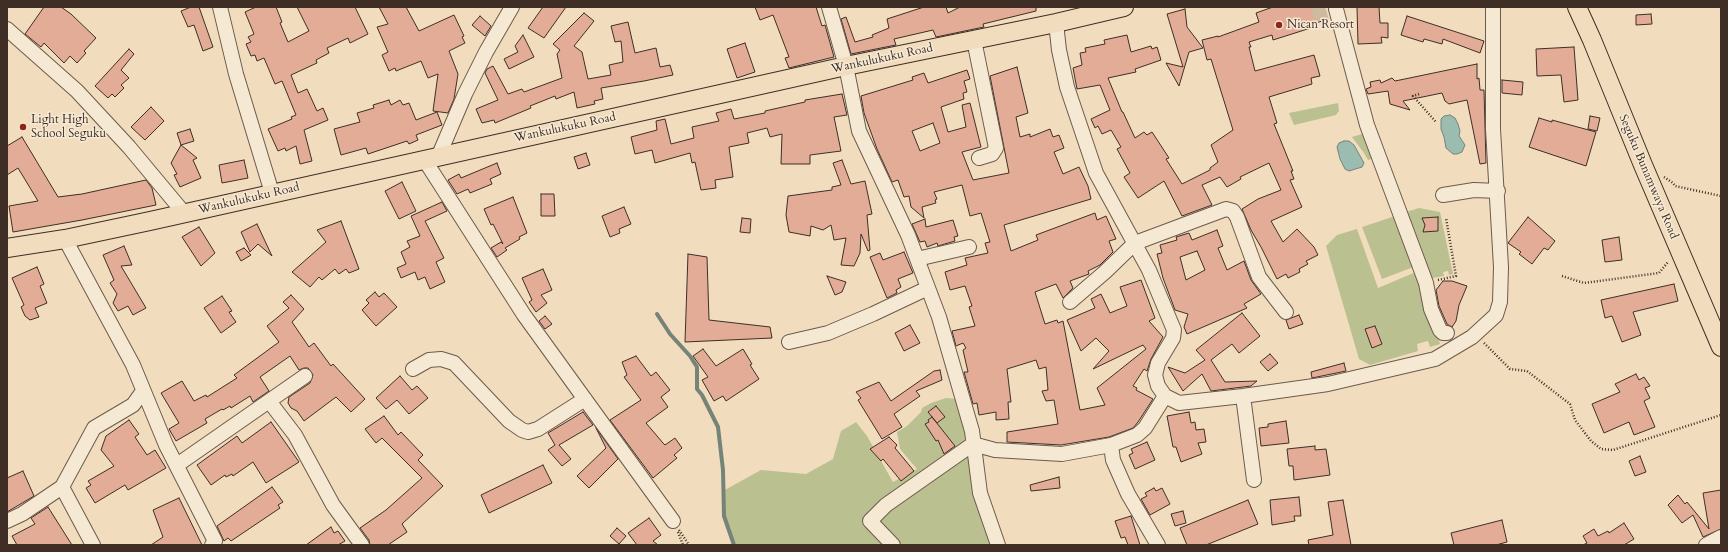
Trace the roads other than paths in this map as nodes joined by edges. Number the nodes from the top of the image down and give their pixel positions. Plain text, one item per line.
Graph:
1 (220, 7) edge
2 (512, 7) edge
3 (829, 7) edge
4 (1124, 7) edge
5 (1493, 7) edge
6 (1577, 7) edge
7 (1336, 9) dead end
8 (1075, 13) edge
9 (1056, 23) junction
10 (7, 29) edge
11 (974, 40) junction
12 (846, 66) junction
13 (432, 157) junction
14 (979, 158) dead end
15 (1498, 191) junction
16 (272, 193) junction
17 (1443, 195) dead end
18 (184, 213) junction
19 (65, 239) junction
20 (1135, 243) junction
21 (969, 247) dead end
22 (7, 248) edge
23 (917, 259) junction
24 (928, 288) junction
25 (1070, 302) dead end
26 (1286, 312) dead end
27 (1447, 334) dead end
28 (789, 342) dead end
29 (1721, 347) edge
30 (413, 369) dead end
31 (305, 376) dead end
32 (143, 391) junction
33 (1165, 396) junction
34 (1243, 396) junction
35 (586, 400) junction
36 (269, 401) junction
37 (973, 444) junction
38 (1111, 445) junction
39 (177, 465) junction
40 (1254, 480) dead end
41 (62, 487) junction
42 (7, 521) edge
43 (673, 521) dead end
44 (1721, 537) edge
45 (93, 545) edge
46 (212, 545) edge
47 (362, 545) edge
48 (893, 545) edge
49 (998, 545) edge
50 (1158, 545) edge
51 (1706, 545) edge

1 - 16 street
2 - 13 street
3 - 12 street
4 - 8 main road, Wankulukuku Road
5 - 15 street
6 - 29 main road, Seguku Bunamwaya Road
7 - 27 street
8 - 9 main road, Wankulukuku Road
9 - 11 main road, Wankulukuku Road
9 - 20 street
10 - 18 street
11 - 12 main road, Wankulukuku Road
11 - 14 street
12 - 13 main road, Wankulukuku Road
12 - 23 street
13 - 16 main road, Wankulukuku Road
13 - 35 street
15 - 17 street
15 - 34 street
16 - 18 main road, Wankulukuku Road
18 - 19 main road, Wankulukuku Road
19 - 22 main road, Wankulukuku Road
19 - 32 street
20 - 25 street
20 - 26 street
20 - 33 street
21 - 23 street
23 - 24 street
24 - 28 street
24 - 37 street
30 - 35 street
31 - 36 street
32 - 39 street
32 - 41 street
33 - 34 street
33 - 38 street
34 - 40 street
35 - 43 street
36 - 39 street
36 - 47 street
37 - 38 street
37 - 48 street
37 - 49 street
38 - 50 street
39 - 46 street
41 - 42 street
41 - 45 street
44 - 51 street

